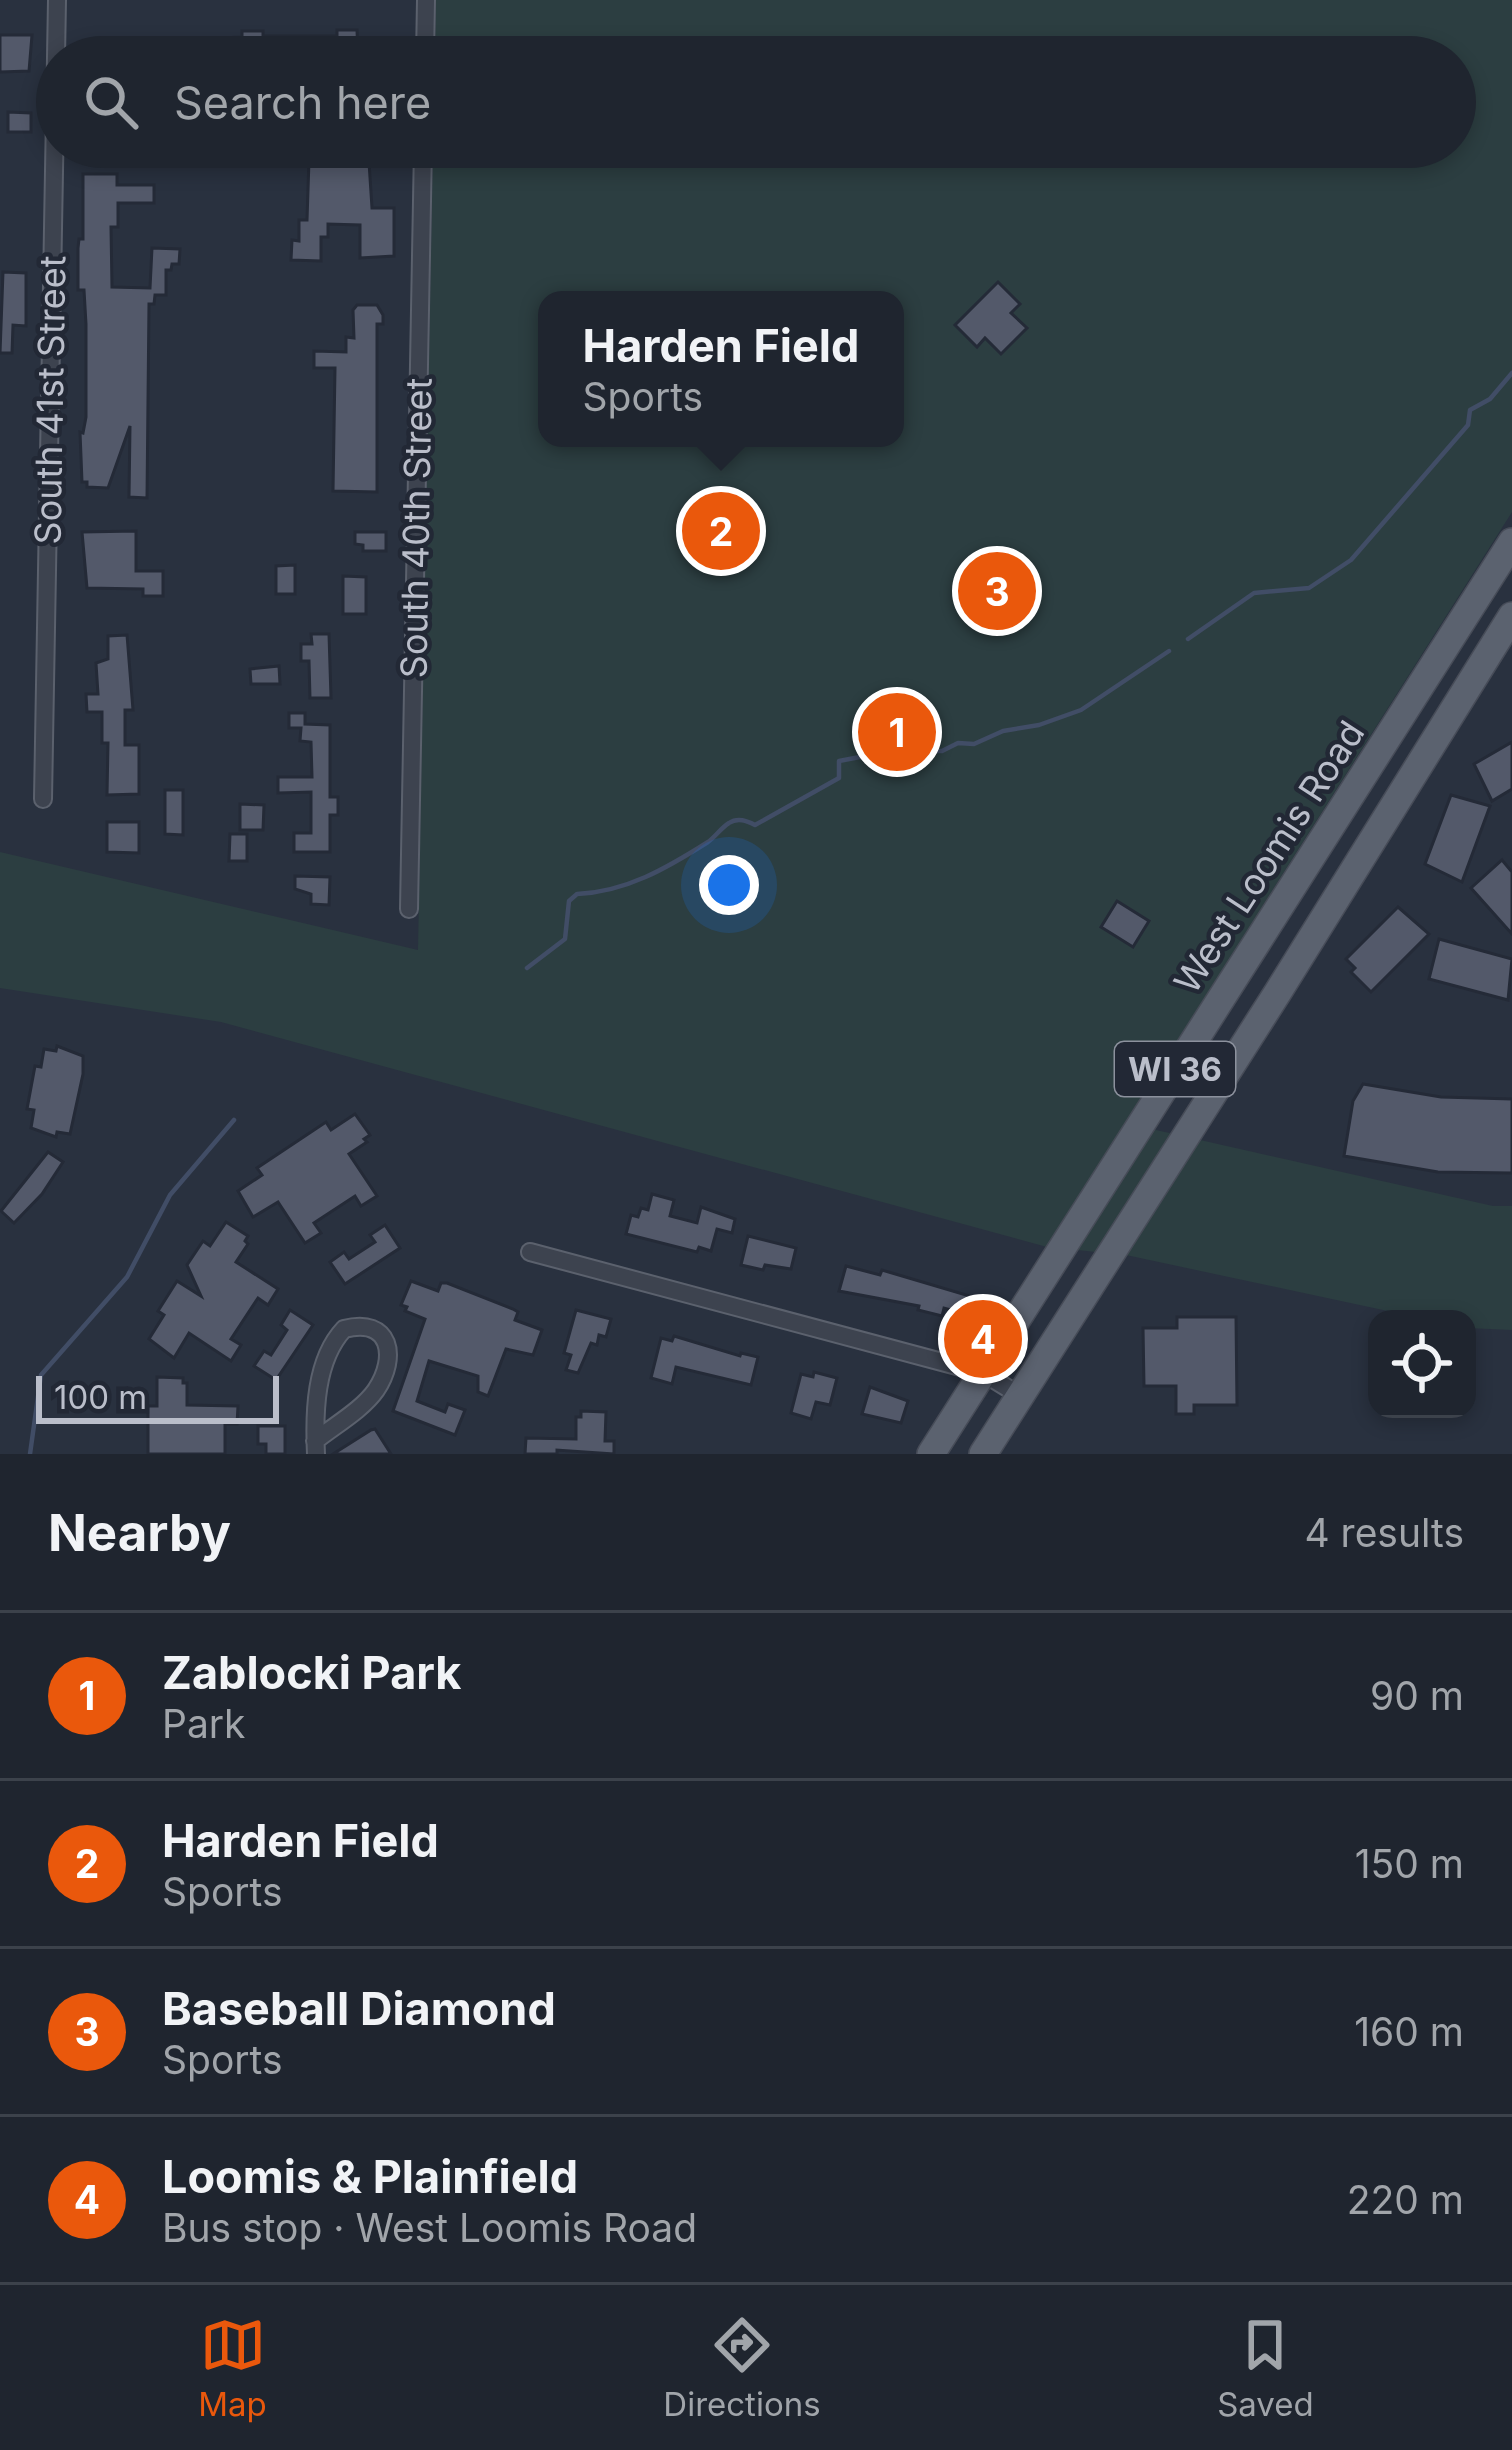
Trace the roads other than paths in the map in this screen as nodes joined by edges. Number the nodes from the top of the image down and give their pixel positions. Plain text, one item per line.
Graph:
1 (57, 0) edge
2 (426, 0) edge
3 (56, 36) edge
4 (425, 36) edge
5 (54, 168) edge
6 (423, 168) edge
7 (1512, 542) edge
8 (1512, 616) edge
9 (44, 799) dead end
10 (410, 909) dead end
11 (1238, 969) junction
12 (1278, 992) junction
13 (530, 1252) dead end
14 (983, 1373) junction
15 (1019, 1395) junction
16 (315, 1447) edge
17 (931, 1454) edge
18 (982, 1454) edge

1 - 3 street, South 41st Street
2 - 4 street
5 - 9 street, South 41st Street
6 - 10 street, South 40th Street
7 - 11 main road, West Loomis Road / WI 36
8 - 12 main road, West Loomis Road / WI 36
11 - 12 main road
11 - 14 main road, West Loomis Road / WI 36
12 - 15 main road, West Loomis Road / WI 36
13 - 14 street
14 - 15 street
14 - 17 main road, West Loomis Road / WI 36
15 - 18 main road, West Loomis Road / WI 36
16 - 16 street

